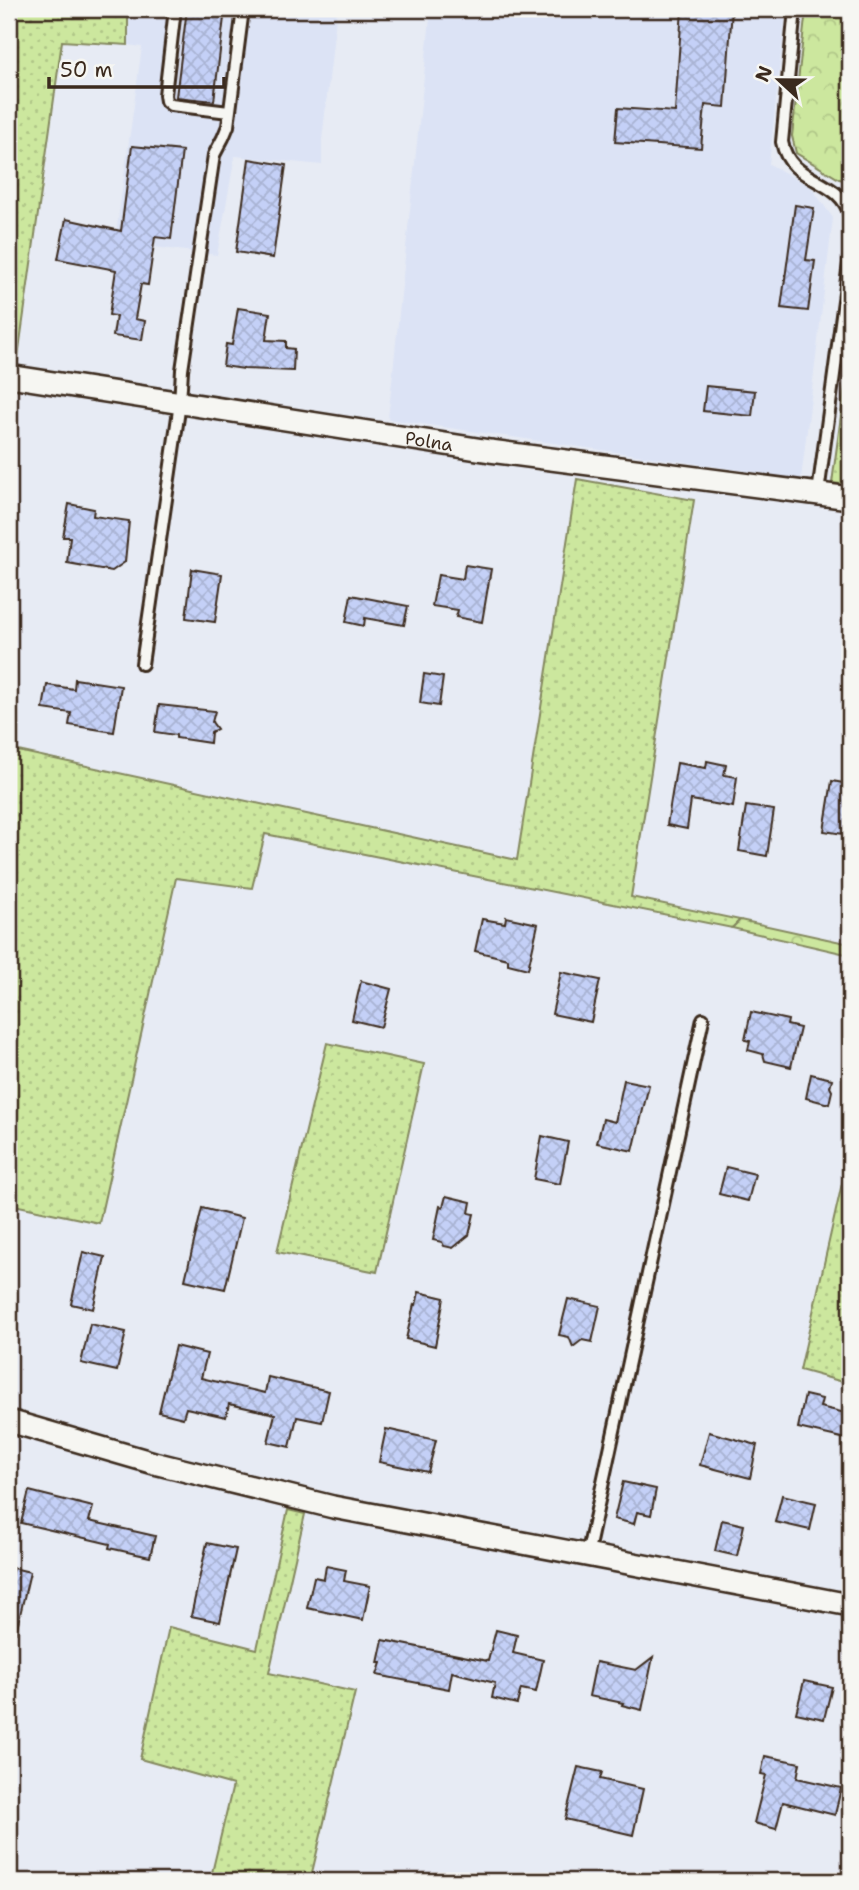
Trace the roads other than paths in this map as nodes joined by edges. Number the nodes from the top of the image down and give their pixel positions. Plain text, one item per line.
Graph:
1 (175, 9) edge
2 (243, 9) edge
3 (794, 9) edge
4 (229, 112) junction
5 (850, 216) edge
6 (850, 256) edge
7 (9, 376) edge
8 (180, 403) junction
9 (818, 493) junction
10 (850, 498) edge
11 (142, 664) dead end
12 (703, 1020) dead end
13 (9, 1421) edge
14 (587, 1556) junction
15 (850, 1605) edge

1 - 4 lane
2 - 4 lane
3 - 5 lane
4 - 8 lane
6 - 9 lane
7 - 8 street, Polna
8 - 9 street, Polna
8 - 11 lane
9 - 10 street, Polna
12 - 14 lane
13 - 14 street
14 - 15 street

